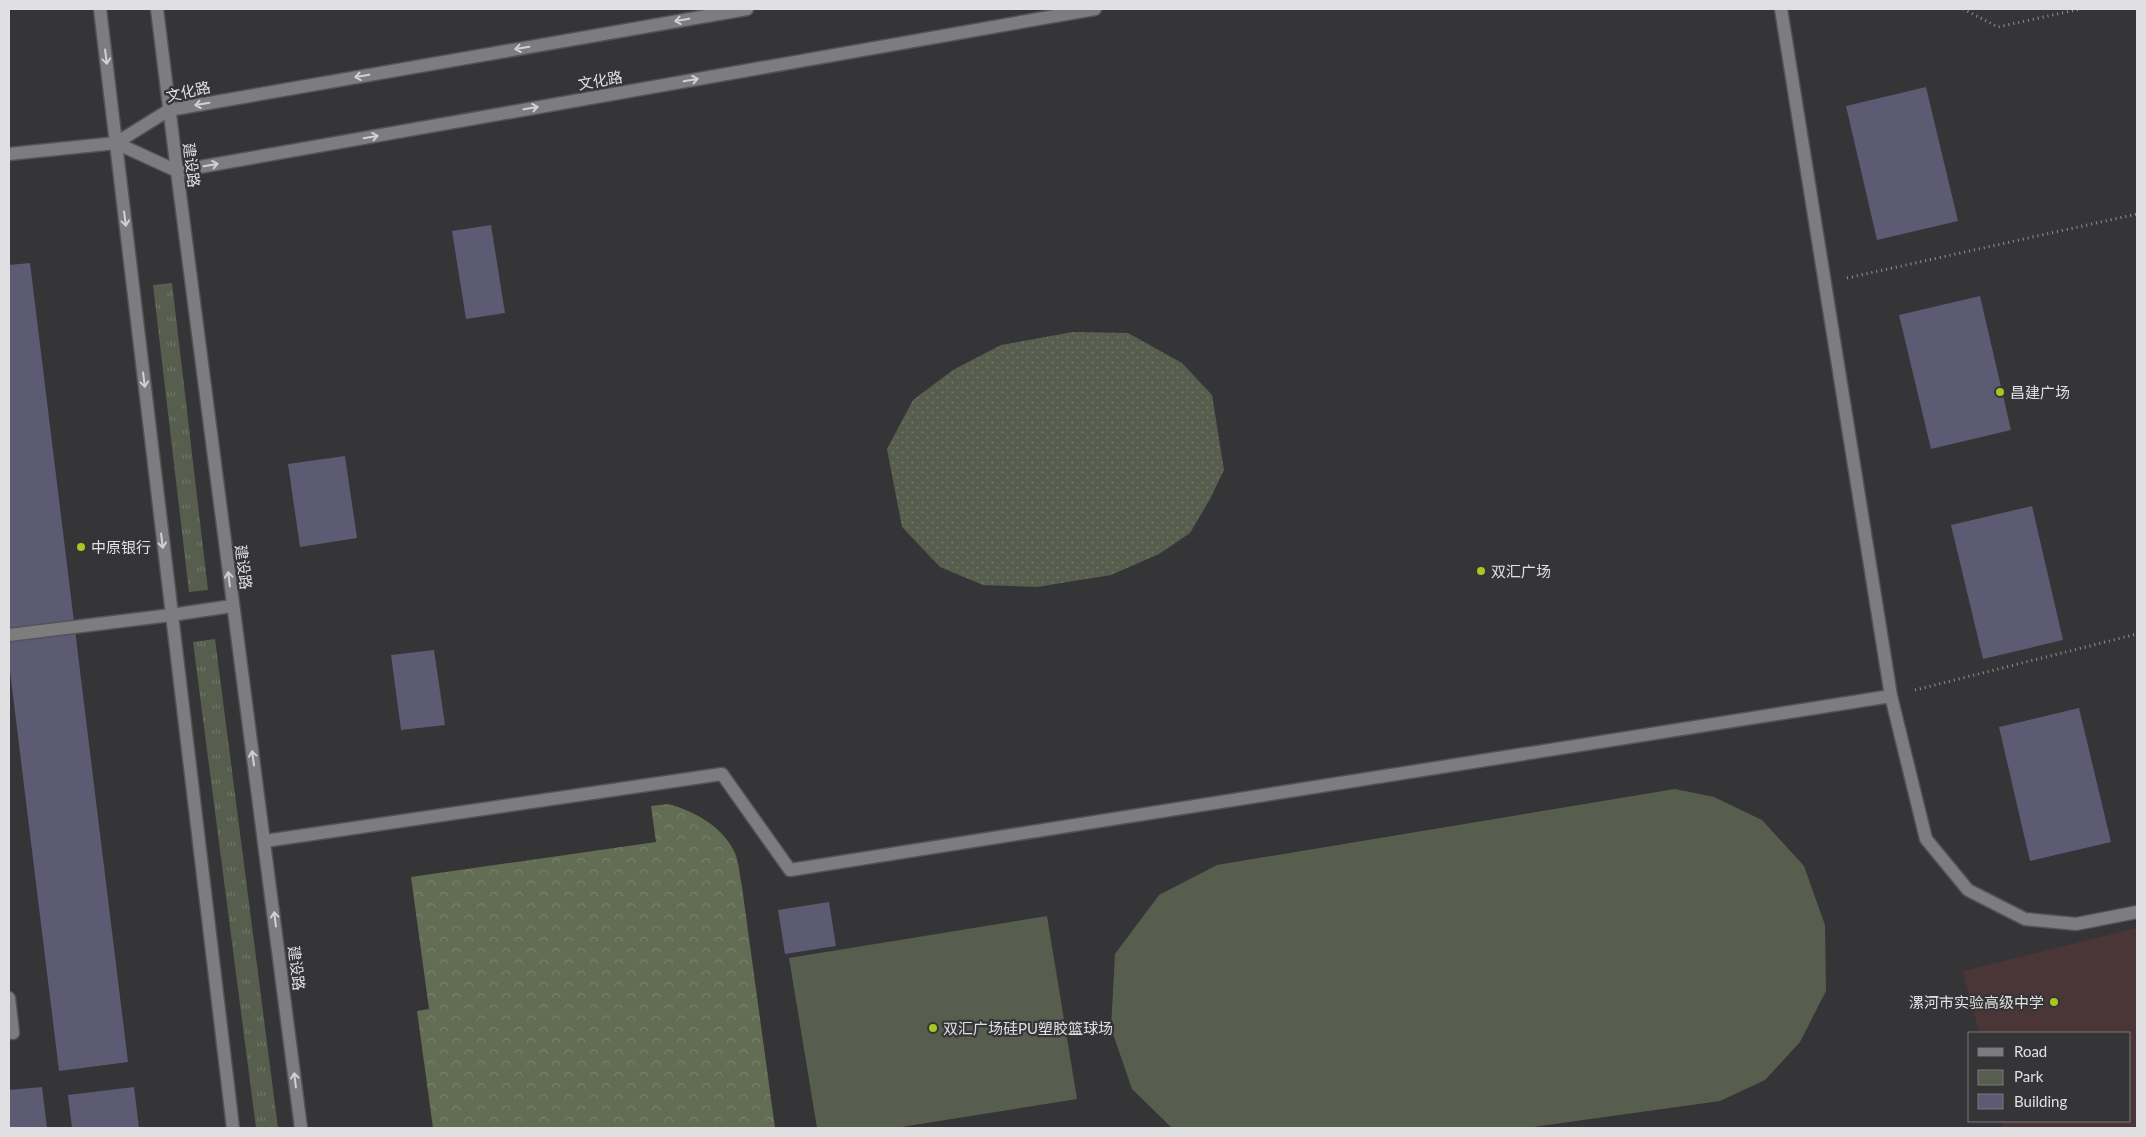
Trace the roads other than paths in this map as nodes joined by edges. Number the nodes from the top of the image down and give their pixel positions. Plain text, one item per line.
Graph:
1 (100, 9) edge
2 (157, 9) edge
3 (747, 9) edge
4 (1094, 9) edge
5 (1781, 9) edge
6 (169, 110) junction
7 (116, 143) junction
8 (9, 154) edge
9 (177, 171) junction
10 (232, 606) junction
11 (171, 615) junction
12 (9, 635) edge
13 (1891, 696) junction
14 (265, 841) junction
15 (2137, 912) edge
16 (9, 998) edge
17 (13, 1033) dead end
18 (233, 1128) edge
19 (301, 1128) edge

1 -> 7 street
2 - 6 street, 建设路
3 -> 6 street, 文化路
9 -> 4 street, 文化路
5 - 13 street
6 - 7 street, 文化路
6 - 9 street, 建设路
7 - 8 street, 文化路
7 - 9 street
7 -> 11 street
10 -> 9 street, 建设路
10 - 11 street
14 -> 10 street, 建设路
11 - 12 street
11 - 18 street
13 - 14 street
13 - 15 street
19 -> 14 street, 建设路
16 - 17 street

